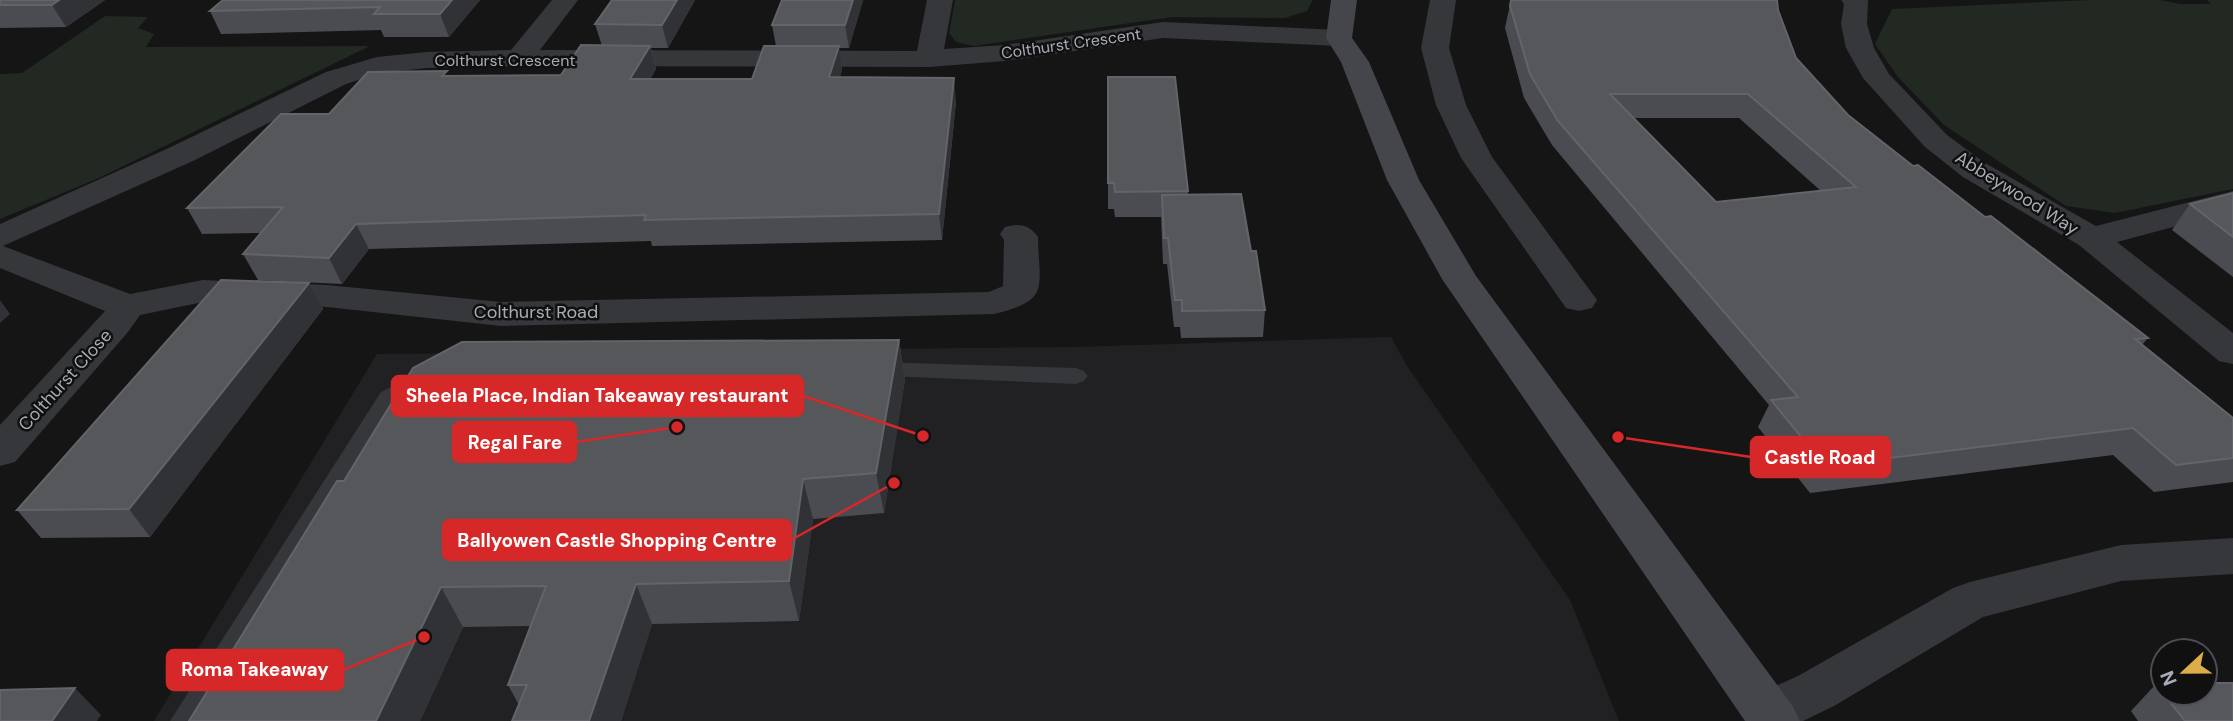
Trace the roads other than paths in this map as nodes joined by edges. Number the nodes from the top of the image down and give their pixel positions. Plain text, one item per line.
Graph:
1 (565, 0) edge
2 (940, 0) edge
3 (1343, 0) edge
4 (1443, 0) edge
5 (1863, 1) edge
6 (1339, 38) junction
7 (519, 58) junction
8 (929, 59) junction
9 (2233, 201) edge
10 (1017, 234) dead end
11 (0, 237) edge
12 (2091, 238) junction
13 (0, 256) edge
14 (1579, 300) dead end
15 (127, 306) junction
16 (2233, 352) edge
17 (447, 366) edge
18 (845, 369) edge
19 (1076, 376) dead end
20 (0, 451) edge
21 (2233, 556) edge
22 (1772, 717) edge
23 (185, 721) edge

1 - 7 street
2 - 8 street
3 - 6 street
4 - 14 street
5 - 12 street, Abbeywood Way
6 - 8 street, Colthurst Crescent
6 - 22 street
7 - 8 street, Colthurst Crescent
7 - 11 street, Colthurst Crescent
9 - 12 street
10 - 15 street, Colthurst Road
12 - 16 street, Abbeywood Way
13 - 15 street
15 - 20 street, Colthurst Close
17 - 23 lane
18 - 19 lane
21 - 22 street

